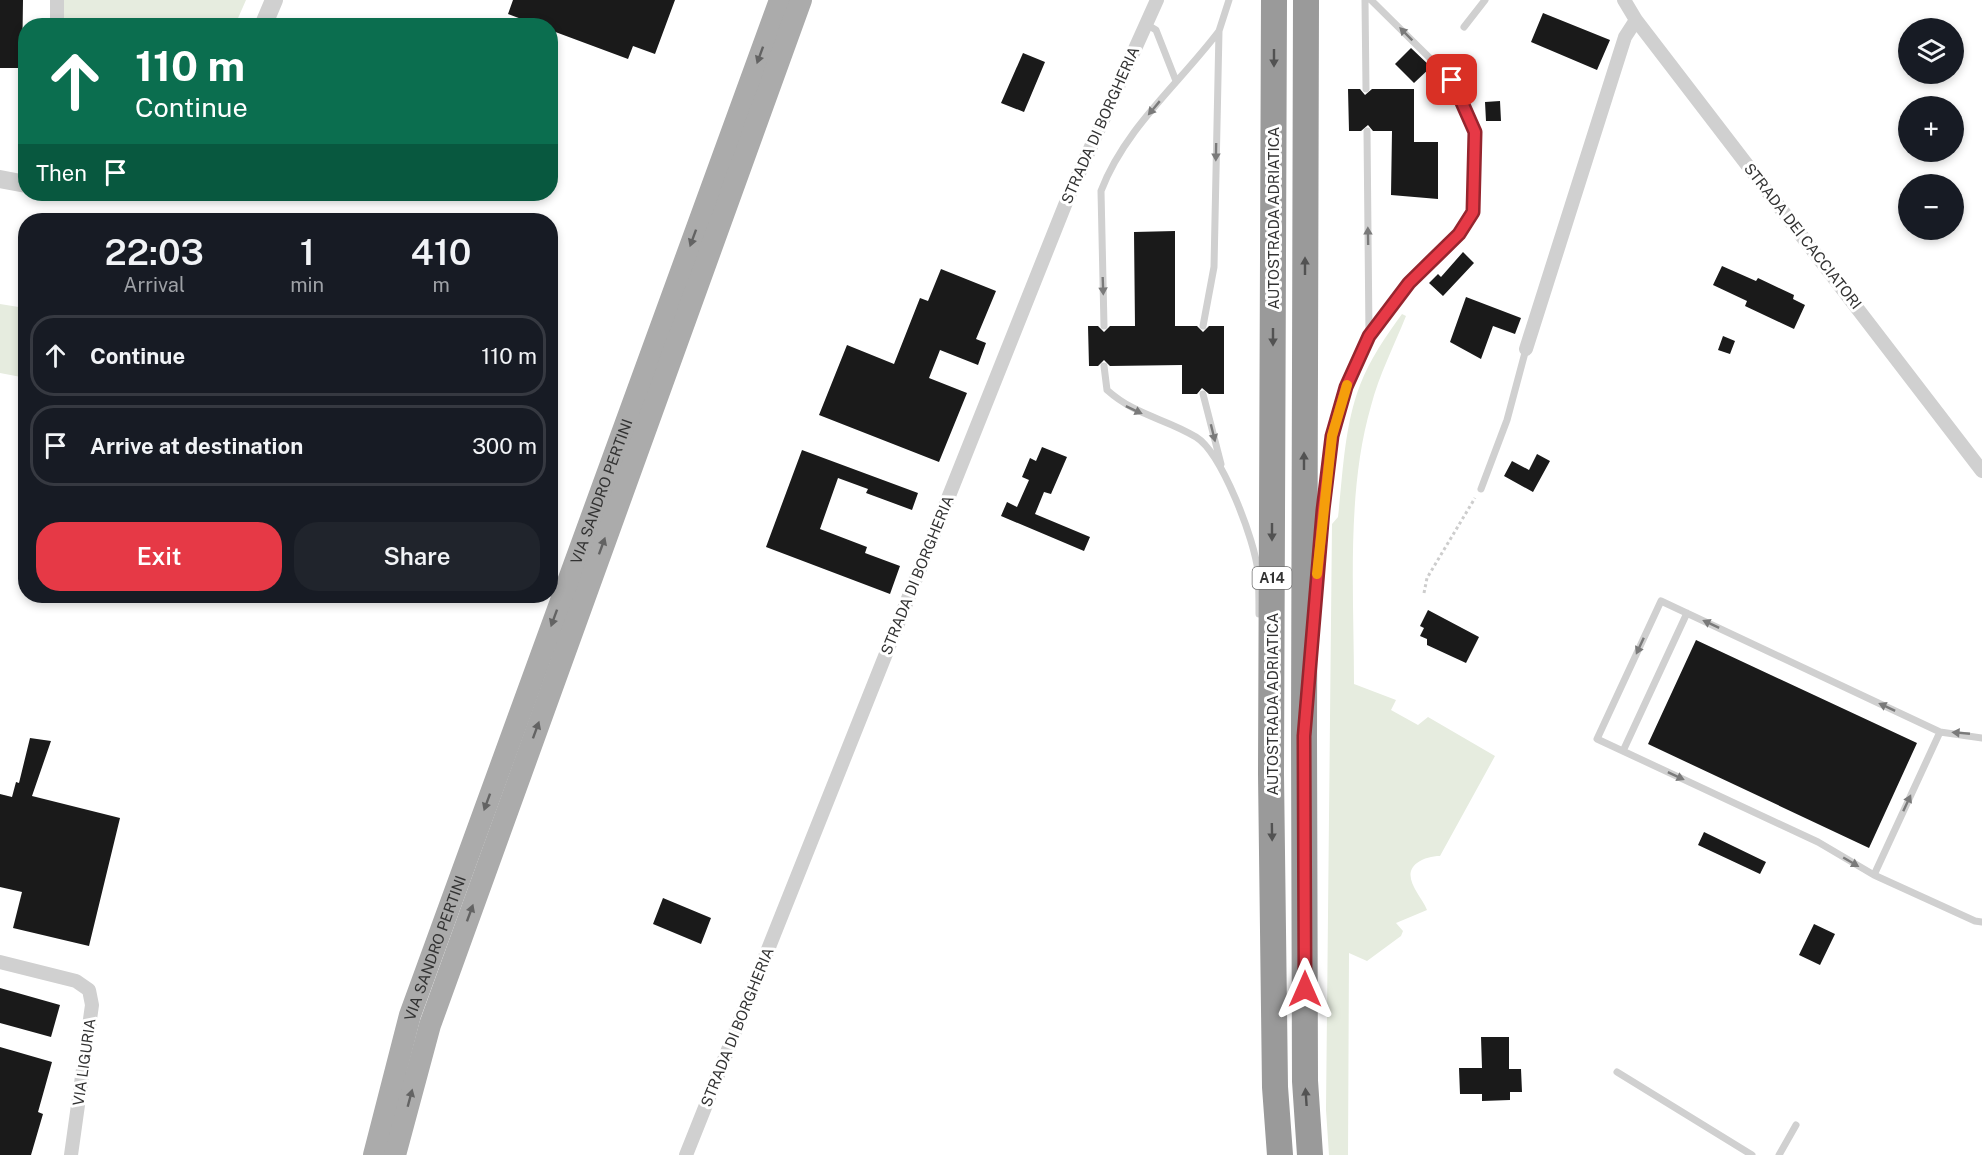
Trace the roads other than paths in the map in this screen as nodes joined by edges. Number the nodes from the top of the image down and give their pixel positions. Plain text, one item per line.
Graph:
1 (57, 0) edge
2 (274, 0) edge
3 (282, 0) edge
4 (780, 0) edge
5 (801, 0) edge
6 (1157, 0) edge
7 (1229, 0) edge
8 (1274, 0) edge
9 (1306, 0) edge
10 (1365, 0) edge
11 (1371, 0) edge
12 (1485, 0) edge
13 (1624, 0) edge
14 (57, 18) edge
15 (267, 18) edge
16 (268, 18) edge
17 (1636, 20) junction
18 (1146, 24) junction
19 (1464, 27) dead end
20 (1219, 31) junction
21 (1176, 81) junction
22 (1366, 89) dead end
23 (1366, 131) dead end
24 (1104, 326) dead end
25 (1203, 326) dead end
26 (1369, 336) junction
27 (1526, 349) joint
28 (1104, 366) dead end
29 (1203, 394) dead end
30 (1982, 471) edge
31 (1222, 472) junction
32 (1481, 489) road end
33 (1316, 593) dead end
34 (1687, 614) junction
35 (1314, 617) dead end
36 (1259, 626) dead end
37 (1263, 703) dead end
38 (1940, 732) junction
39 (1304, 736) junction
40 (1982, 738) edge
41 (1623, 751) junction
42 (1271, 774) junction
43 (1874, 875) junction
44 (1982, 922) edge
45 (0, 962) edge
46 (1617, 1072) dead end
47 (1796, 1125) dead end
48 (71, 1155) edge
49 (375, 1155) edge
50 (395, 1155) edge
51 (686, 1155) edge
52 (1280, 1155) edge
53 (1310, 1155) edge
54 (1752, 1155) edge
55 (1779, 1155) edge

1 - 14 street
2 - 15 street
3 - 16 street
4 -> 49 main road, VIA SANDRO PERTINI
50 -> 5 main road, VIA SANDRO PERTINI
6 - 18 street, STRADA DI BORGHERIA
7 - 20 lane
8 -> 42 highway, AUTOSTRADA ADRIATICA / A14
39 -> 9 highway, A14
10 - 22 lane
26 -> 11 lane
12 - 19 lane
13 - 17 street, STRADA DEI CACCIATORI
17 - 27 street
17 - 30 street, STRADA DEI CACCIATORI
18 - 21 lane
18 - 51 street, STRADA DI BORGHERIA
20 - 21 lane
20 -> 25 lane
21 -> 24 lane
26 -> 23 lane
26 - 33 lane
27 - 32 lane
28 -> 31 lane
29 -> 31 lane
31 - 36 lane
38 -> 34 lane
34 - 41 lane
34 -> 41 lane
35 - 39 lane
37 - 42 lane
40 -> 38 lane
43 -> 38 lane
53 -> 39 highway, A14
41 -> 43 lane
42 -> 52 highway, AUTOSTRADA ADRIATICA / A14
43 - 44 lane
45 - 48 street, VIA LIGURIA
46 - 54 lane
47 - 55 lane

